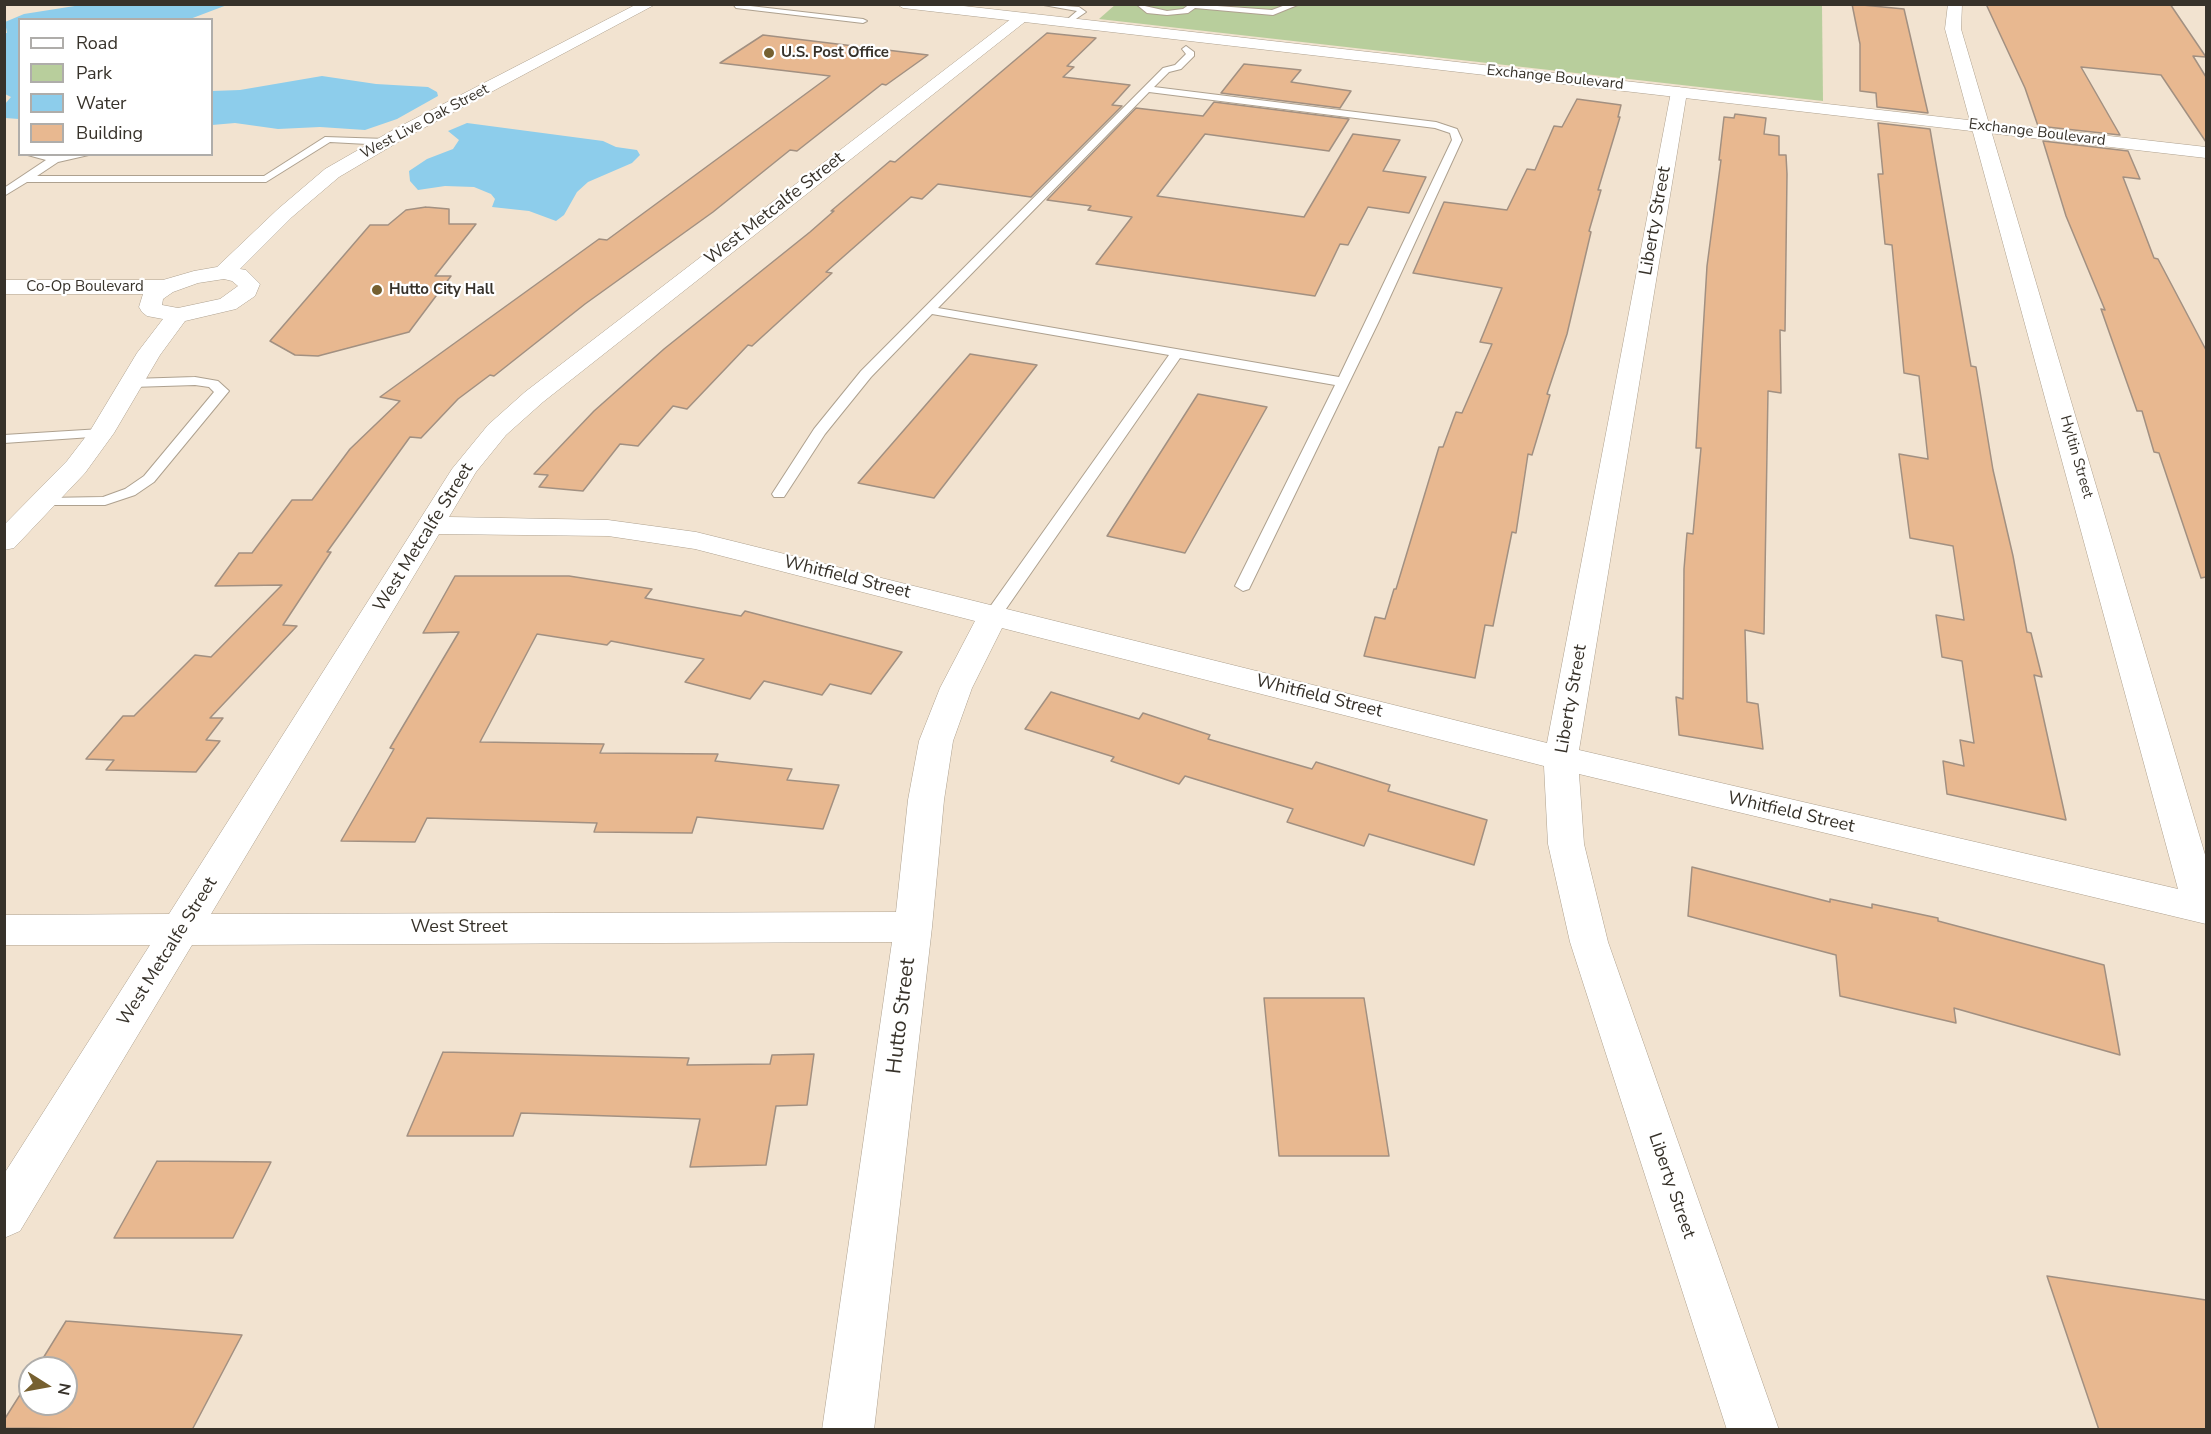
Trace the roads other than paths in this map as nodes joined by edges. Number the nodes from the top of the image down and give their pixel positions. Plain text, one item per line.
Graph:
1 (649, 4) edge
2 (903, 4) edge
3 (1140, 4) edge
4 (1296, 4) edge
5 (1954, 4) edge
6 (1195, 5) edge
7 (735, 6) dead end
8 (946, 7) edge
9 (1031, 11) edge
10 (863, 21) dead end
11 (1148, 21) junction
12 (1067, 23) junction
13 (1192, 43) junction
14 (1166, 70) junction
15 (1147, 89) junction
16 (1679, 92) junction
17 (1982, 127) junction
18 (386, 142) junction
19 (2206, 153) edge
20 (39, 156) edge
21 (75, 156) edge
22 (55, 159) junction
23 (25, 179) junction
24 (4, 193) edge
25 (225, 273) junction
26 (4, 287) edge
27 (157, 294) junction
28 (4, 302) edge
29 (930, 310) junction
30 (178, 315) junction
31 (1177, 353) junction
32 (1343, 382) junction
33 (132, 383) junction
34 (101, 433) junction
35 (4, 439) edge
36 (779, 494) dead end
37 (45, 502) junction
38 (430, 525) junction
39 (4, 542) edge
40 (1243, 586) dead end
41 (993, 615) junction
42 (1561, 758) junction
43 (2203, 910) joint
44 (914, 927) junction
45 (183, 929) junction
46 (4, 930) edge
47 (4, 1216) edge
48 (848, 1430) edge
49 (1753, 1430) edge

1 - 18 street, West Live Oak Street
2 - 8 street, Exchange Boulevard
3 - 11 lane
4 - 6 lane
5 - 17 street, Hyltin Street
6 - 11 lane
7 - 10 lane
8 - 9 street, Exchange Boulevard
9 - 12 street, Exchange Boulevard
9 - 12 lane
9 - 38 street, West Metcalfe Street
11 - 12 street, Exchange Boulevard
11 - 13 street, Exchange Boulevard
13 - 14 lane
13 - 14 lane
13 - 16 street, Exchange Boulevard
14 - 15 lane
15 - 29 lane
15 - 32 lane
16 - 17 street, Exchange Boulevard
16 - 42 street, Liberty Street
17 - 19 street, Exchange Boulevard
17 - 43 street, Hyltin Street
18 - 23 lane
18 - 25 street, West Live Oak Street
20 - 22 lane
21 - 22 lane
22 - 23 lane
23 - 24 lane
25 - 27 street
25 - 30 street
26 - 27 street, Co-Op Boulevard
27 - 28 street, Co-Op Boulevard
27 - 30 street
29 - 31 lane
29 - 36 lane
30 - 33 street
31 - 32 lane
31 - 41 lane
32 - 40 lane
33 - 34 street
33 - 37 lane
34 - 35 lane
34 - 37 street
37 - 39 street
38 - 41 street, Whitfield Street
38 - 45 street, West Metcalfe Street
41 - 42 street, Whitfield Street
41 - 44 street, Hutto Street
42 - 43 street, Whitfield Street
42 - 49 street, Liberty Street
44 - 45 street, West Street
44 - 48 street, Hutto Street
45 - 46 street, West Street
45 - 47 street, West Metcalfe Street

